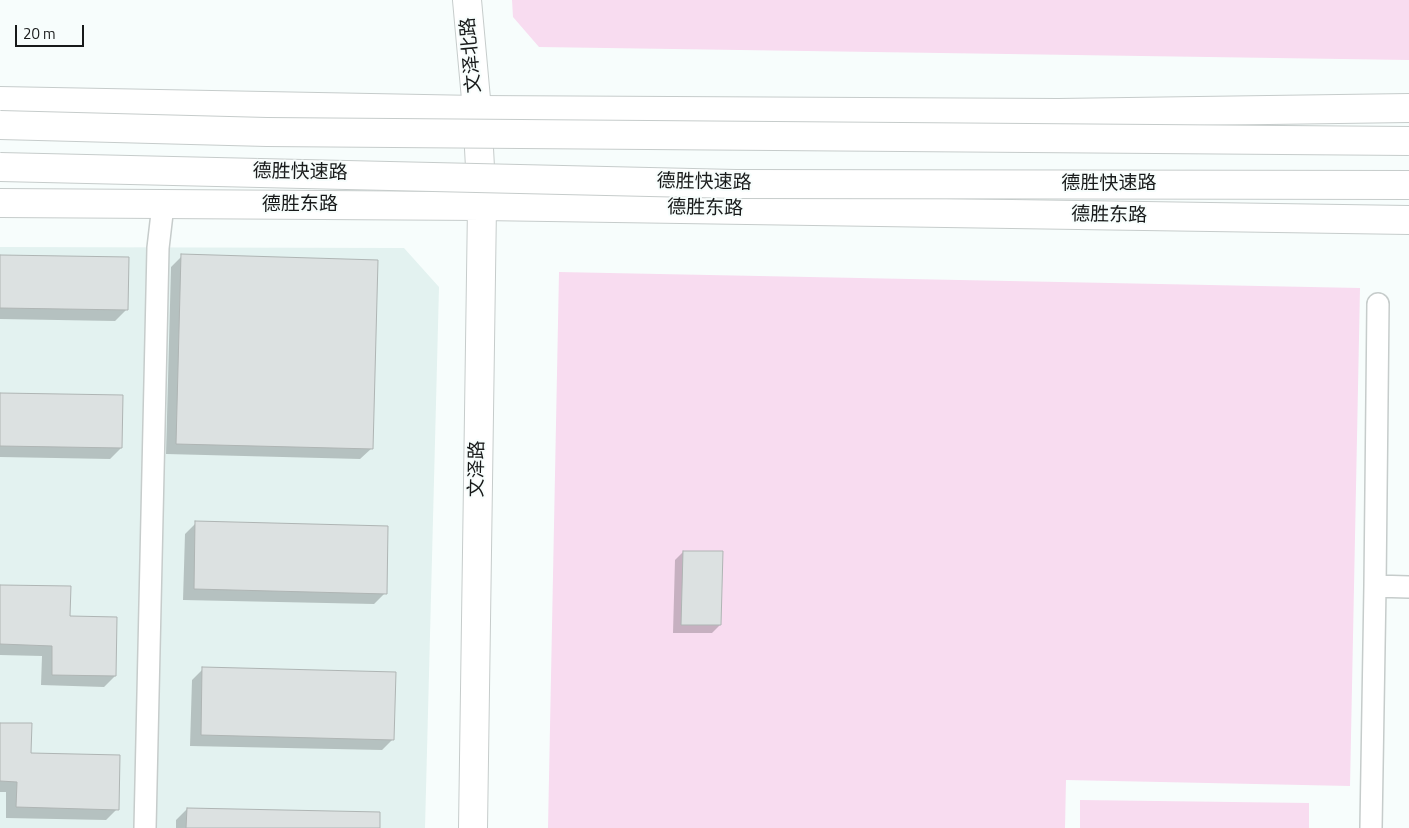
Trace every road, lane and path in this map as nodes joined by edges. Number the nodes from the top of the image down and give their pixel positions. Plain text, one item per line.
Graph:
1 (467, 0) edge
2 (0, 101) edge
3 (1409, 108) edge
4 (477, 110) junction
5 (0, 125) edge
6 (1409, 141) edge
7 (0, 167) edge
8 (1409, 186) edge
9 (0, 203) edge
10 (163, 205) junction
11 (482, 206) junction
12 (1409, 220) edge
13 (1378, 304) dead end
14 (1375, 586) junction
15 (1409, 586) edge
16 (145, 828) edge
17 (473, 828) edge
18 (1371, 828) edge

1 - 4 main road, 文泽北路
2 - 4 main road
3 - 4 main road
4 - 11 main road, 文泽路
5 - 6 main road, bridge
7 - 8 main road, 德胜快速路, bridge
9 - 10 main road, 德胜东路
10 - 11 main road, 德胜东路
10 - 16 street
11 - 12 main road, 德胜东路
11 - 17 main road, 文泽路
13 - 14 street
14 - 15 street
14 - 18 street

